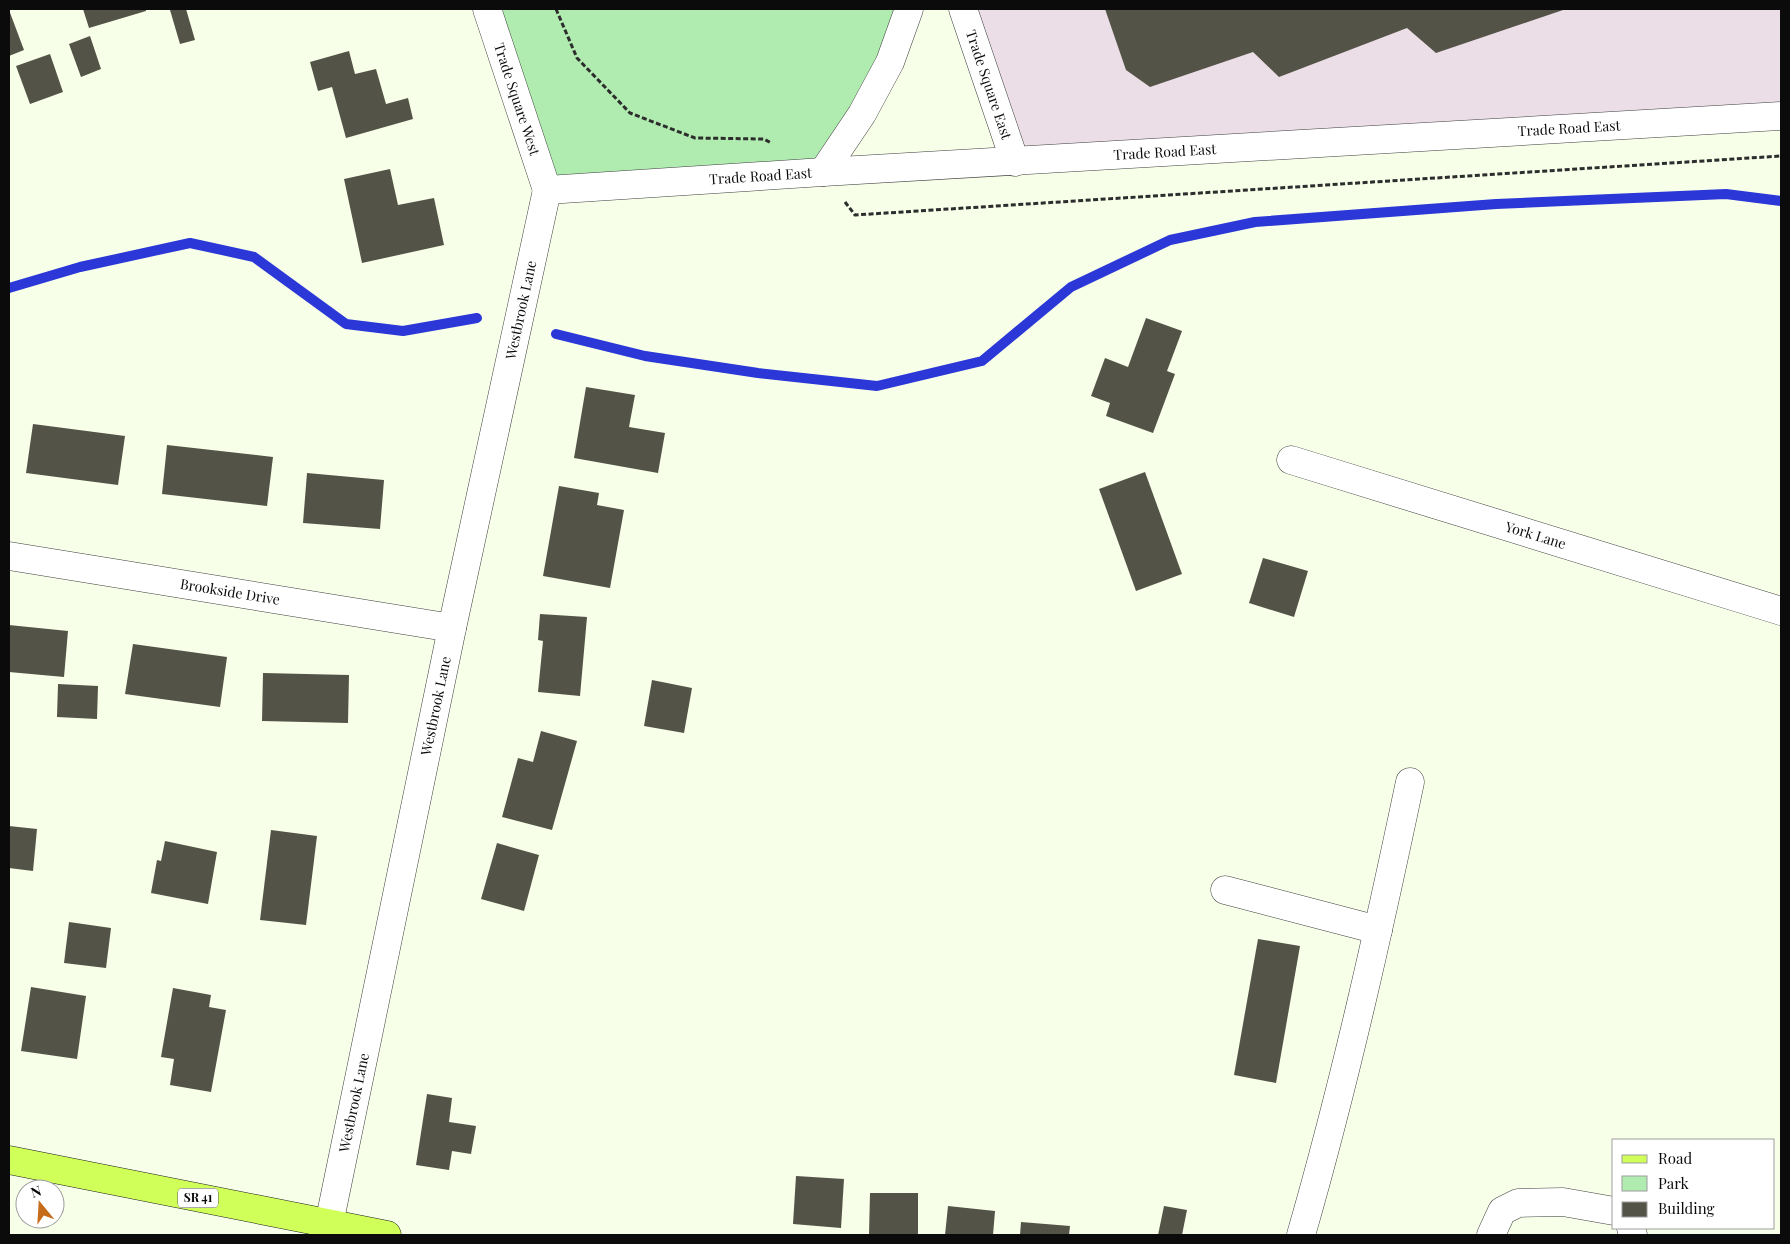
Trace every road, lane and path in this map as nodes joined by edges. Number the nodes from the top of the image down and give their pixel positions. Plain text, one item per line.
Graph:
1 (487, 9) edge
2 (909, 9) edge
3 (963, 9) edge
4 (1781, 116) edge
5 (1015, 162) junction
6 (823, 172) junction
7 (547, 190) junction
8 (1291, 460) dead end
9 (9, 556) edge
10 (1781, 611) edge
11 (452, 628) junction
12 (1410, 782) dead end
13 (1225, 890) dead end
14 (1378, 930) junction
15 (9, 1160) edge
16 (1612, 1211) edge
17 (329, 1224) junction
18 (387, 1235) edge
19 (1301, 1235) edge
20 (1491, 1235) edge

1 - 7 street, Trade Square West
2 - 6 street
3 - 5 street, Trade Square East
4 - 5 street, Trade Road East
5 - 6 street, Trade Road East
6 - 7 street, Trade Road East
7 - 11 street, Westbrook Lane
8 - 10 street, York Lane
9 - 11 street, Brookside Drive
11 - 17 street, Westbrook Lane
12 - 14 street
13 - 14 street
14 - 19 street
15 - 17 main road, SR 41
16 - 20 street
17 - 18 main road, SR 41

